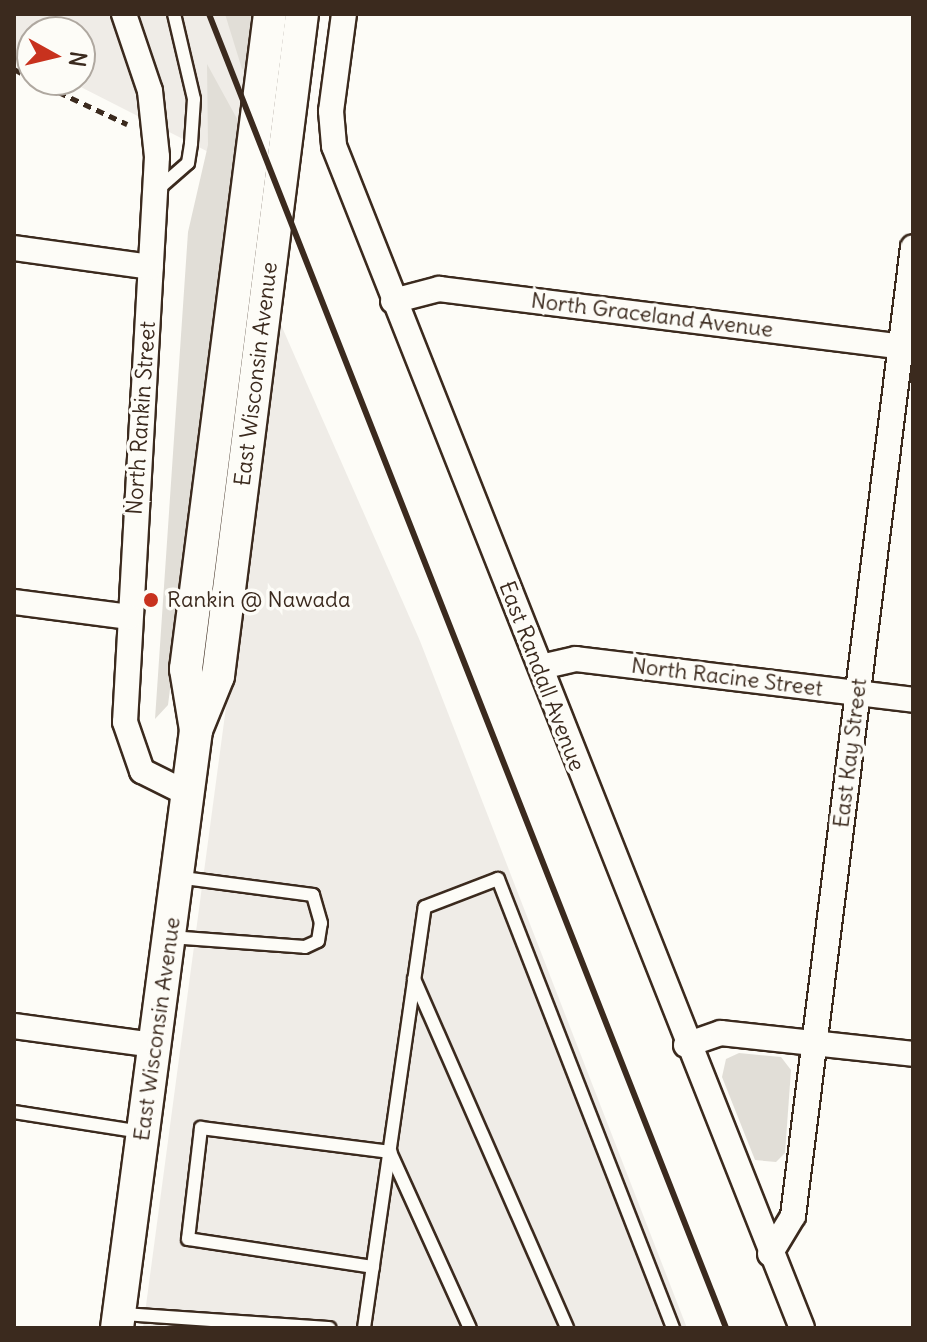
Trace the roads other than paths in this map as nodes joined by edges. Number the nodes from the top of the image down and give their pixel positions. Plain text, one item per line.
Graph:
1 (124, 14) edge
2 (174, 14) edge
3 (270, 14) edge
4 (302, 14) edge
5 (344, 14) edge
6 (156, 191) junction
7 (913, 247) edge
8 (14, 248) edge
9 (151, 267) junction
10 (393, 301) junction
11 (907, 347) edge
12 (14, 602) edge
13 (129, 617) junction
14 (541, 667) junction
15 (858, 693) junction
16 (913, 700) edge
17 (196, 730) junction
18 (188, 794) junction
19 (177, 877) junction
20 (169, 937) junction
21 (414, 979) junction
22 (14, 1026) edge
23 (814, 1042) junction
24 (155, 1045) junction
25 (686, 1045) junction
26 (913, 1054) edge
27 (14, 1112) edge
28 (143, 1133) junction
29 (390, 1152) junction
30 (770, 1254) junction
31 (373, 1267) junction
32 (118, 1321) edge
33 (330, 1328) edge
34 (364, 1328) edge
35 (470, 1328) edge
36 (567, 1328) edge
37 (673, 1328) edge
38 (802, 1328) edge

1 - 6 street, North Rankin Street
2 - 6 lane
3 - 17 main road, East Wisconsin Avenue
4 - 17 main road, East Wisconsin Avenue
5 - 10 street, East Randall Avenue
6 - 9 street, North Rankin Street
7 - 11 street, East Kay Street
8 - 9 street
9 - 13 street, North Rankin Street
10 - 11 street, North Graceland Avenue
10 - 14 street, East Randall Avenue
11 - 15 street, East Kay Street
12 - 13 street
13 - 18 street, North Rankin Street
14 - 15 street, North Racine Street
14 - 25 street, East Randall Avenue
15 - 16 street, North Racine Street
15 - 23 street, East Kay Street
17 - 18 main road, East Wisconsin Avenue
18 - 19 main road, East Wisconsin Avenue
19 - 20 main road, East Wisconsin Avenue
19 - 20 lane
20 - 24 main road, East Wisconsin Avenue
21 - 29 lane
21 - 36 lane
21 - 37 lane
22 - 24 street
23 - 25 street
23 - 26 street
23 - 30 street, East Kay Street
24 - 28 main road, East Wisconsin Avenue
25 - 30 street, East Randall Avenue
27 - 28 lane
28 - 32 main road, East Wisconsin Avenue
29 - 31 lane
29 - 31 lane
29 - 35 lane
30 - 38 street, East Randall Avenue
31 - 34 lane
32 - 33 lane

